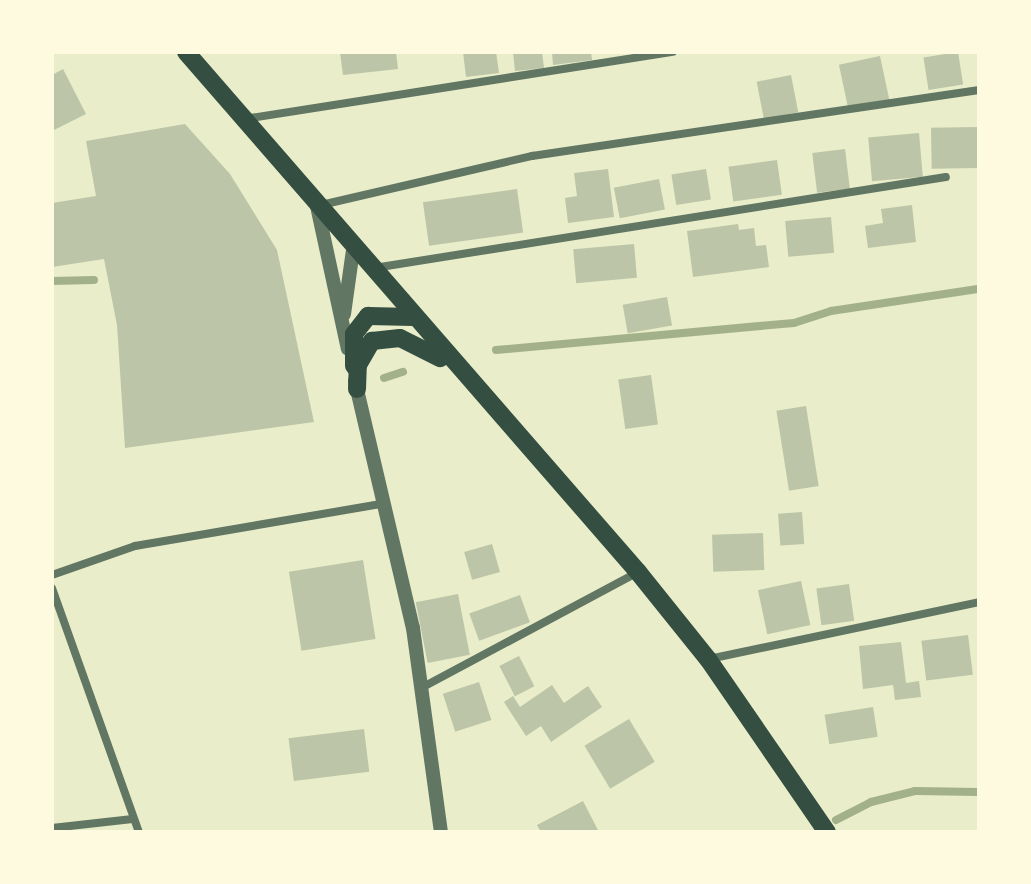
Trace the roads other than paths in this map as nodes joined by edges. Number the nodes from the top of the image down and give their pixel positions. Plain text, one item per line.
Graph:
1 (186, 52) edge
2 (673, 52) edge
3 (979, 90) edge
4 (243, 119) junction
5 (946, 177) dead end
6 (317, 206) junction
7 (353, 250) junction
8 (370, 269) junction
9 (413, 317) junction
10 (343, 323) junction
11 (470, 382) junction
12 (357, 389) junction
13 (382, 504) junction
14 (638, 572) junction
15 (52, 575) edge
16 (52, 588) edge
17 (979, 602) edge
18 (708, 659) junction
19 (423, 687) junction
20 (132, 819) junction
21 (52, 828) edge
22 (139, 832) edge
23 (441, 832) edge
24 (827, 832) edge

1 - 4 main road
2 - 4 street
3 - 6 street
4 - 6 main road
5 - 8 street
6 - 7 main road
6 - 10 street
7 - 8 main road
7 - 10 street
8 - 9 main road
9 - 11 main road
9 - 12 main road
10 - 12 street
11 - 12 main road
11 - 14 main road
12 - 13 street
13 - 15 street
13 - 19 street
14 - 18 main road
14 - 19 street
16 - 20 street
17 - 18 street
18 - 24 main road
19 - 23 street
20 - 21 street
20 - 22 street

